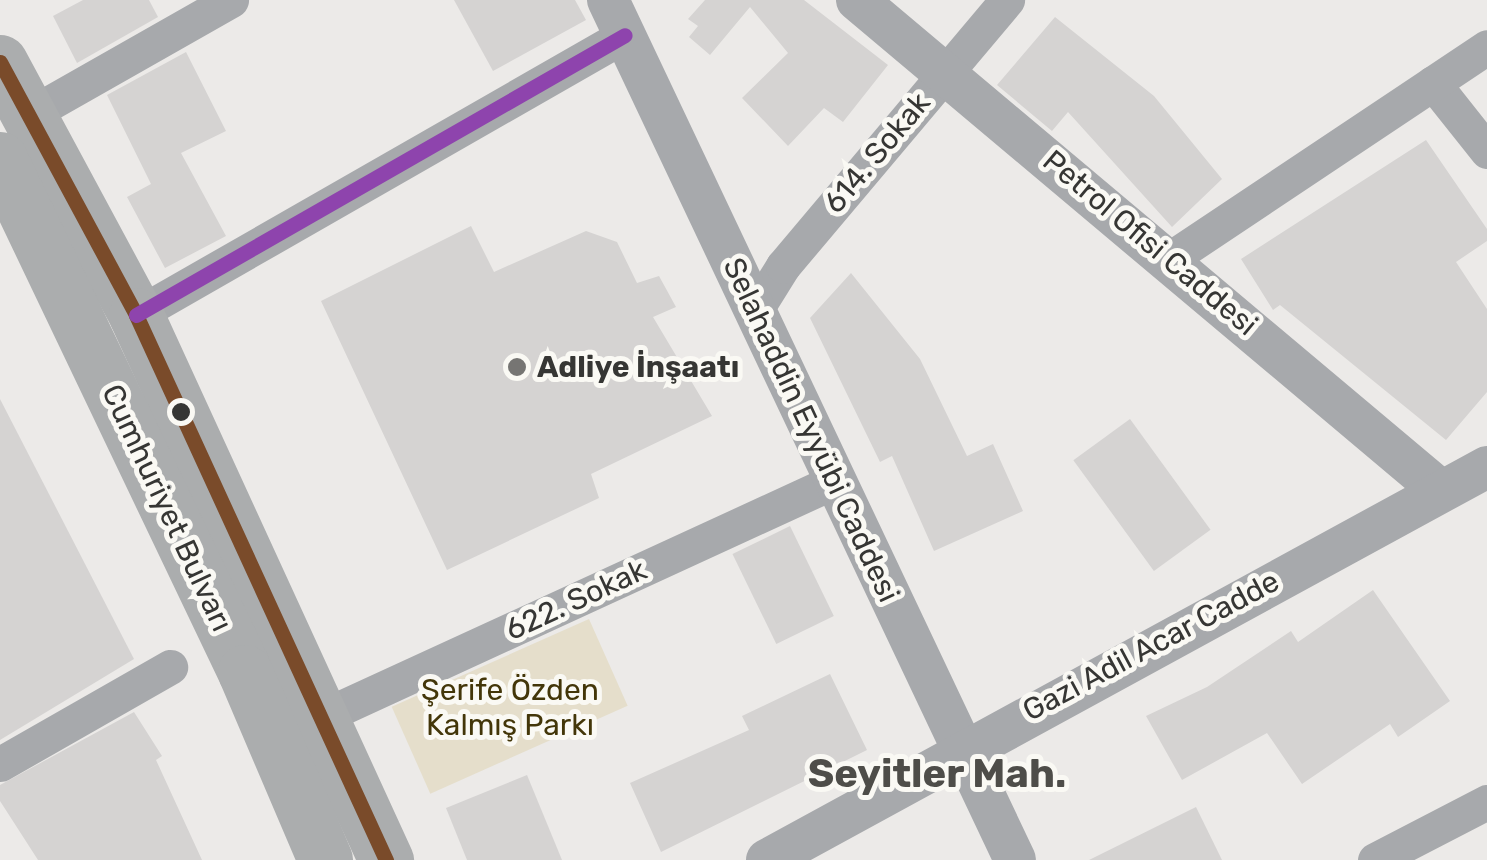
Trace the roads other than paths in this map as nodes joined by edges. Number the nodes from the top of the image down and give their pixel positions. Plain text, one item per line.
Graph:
1 (231, 0) edge
2 (857, 0) edge
3 (1007, 0) edge
4 (616, 18) edge
5 (1487, 47) edge
6 (0, 62) edge
7 (944, 72) junction
8 (1434, 83) junction
9 (13, 138) edge
10 (1487, 151) edge
11 (14, 226) edge
12 (1172, 258) junction
13 (755, 311) junction
14 (136, 315) junction
15 (1487, 467) edge
16 (835, 481) junction
17 (1440, 490) junction
18 (170, 667) dead end
19 (317, 719) junction
20 (962, 748) junction
21 (0, 764) edge
22 (1487, 802) edge
23 (325, 860) edge
24 (386, 860) edge
25 (767, 860) edge
26 (1014, 860) edge
27 (1375, 860) edge

1 - 9 street
2 - 7 street, Petrol Ofisi Caddesi
3 - 7 street, 614. Sokak
4 - 13 street, Selahaddin Eyyübi Caddesi
4 - 14 street
5 - 8 street
6 - 9 main road, Cumhuriyet Bulvarı
7 - 12 street, Petrol Ofisi Caddesi
7 - 13 street, 614. Sokak
8 - 10 street
8 - 12 street
9 - 11 main road, Cumhuriyet Bulvarı
9 - 14 main road, Cumhuriyet Bulvarı
11 - 23 main road, Cumhuriyet Bulvarı
12 - 17 street, Petrol Ofisi Caddesi
13 - 16 street, Selahaddin Eyyübi Caddesi
14 - 19 main road, Cumhuriyet Bulvarı
15 - 17 street, Gazi Adil Acar Cadde
16 - 19 street, 622. Sokak
16 - 20 street, Selahaddin Eyyübi Caddesi
17 - 20 street, Gazi Adil Acar Cadde
18 - 21 street
19 - 24 main road, Cumhuriyet Bulvarı
20 - 25 street, Gazi Adil Acar Cadde
20 - 26 street, Selahaddin Eyyübi Caddesi
22 - 27 street

